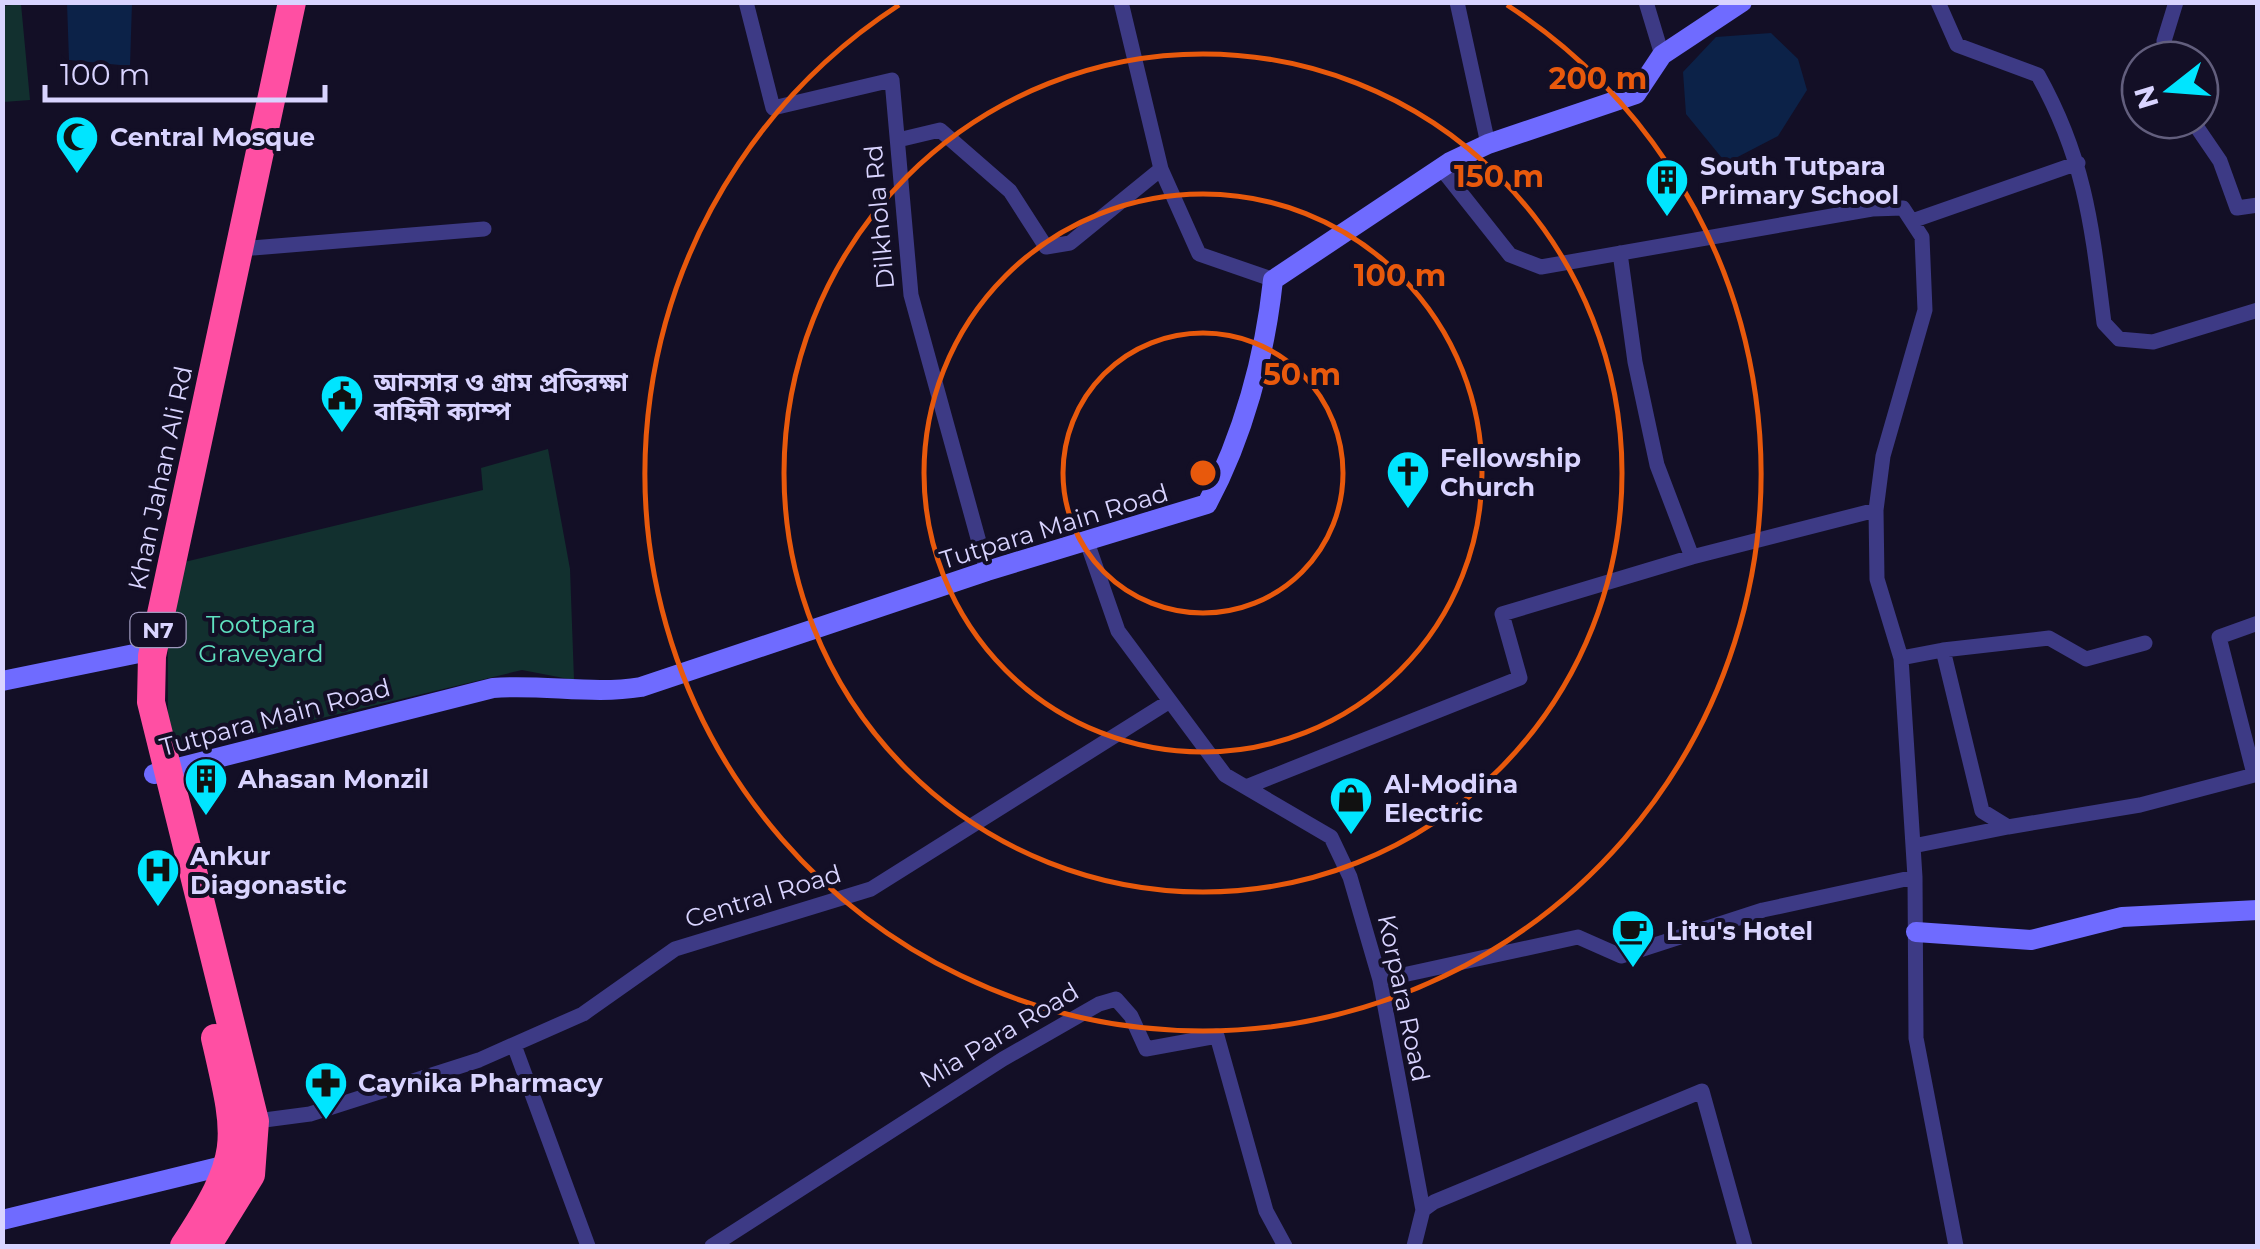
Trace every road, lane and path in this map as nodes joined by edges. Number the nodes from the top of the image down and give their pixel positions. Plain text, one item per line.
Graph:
1 (275, 2) edge
2 (292, 2) edge
3 (746, 2) edge
4 (1121, 2) edge
5 (1457, 2) edge
6 (1646, 2) edge
7 (1742, 2) edge
8 (1938, 2) edge
9 (2176, 2) edge
10 (2164, 40) edge
11 (1662, 55) junction
12 (898, 140) junction
13 (2206, 140) edge
14 (1488, 144) junction
15 (2078, 164) junction
16 (1161, 168) junction
17 (1440, 168) junction
18 (2258, 204) edge
19 (1912, 221) junction
20 (484, 229) dead end
21 (240, 249) junction
22 (1620, 253) junction
23 (1274, 280) junction
24 (2258, 310) edge
25 (1876, 510) junction
26 (1087, 542) junction
27 (1692, 557) junction
28 (987, 572) junction
29 (2258, 622) edge
30 (2145, 643) dead end
31 (1943, 650) junction
32 (139, 653) junction
33 (1901, 658) junction
34 (2, 682) edge
35 (1170, 701) junction
36 (160, 772) junction
37 (2256, 774) edge
38 (1246, 787) junction
39 (2008, 828) junction
40 (1913, 846) junction
41 (1915, 877) junction
42 (2258, 910) edge
43 (1916, 932) junction
44 (1380, 980) junction
45 (514, 1045) junction
46 (245, 1122) junction
47 (232, 1164) junction
48 (1423, 1210) junction
49 (2, 1220) edge
50 (184, 1246) edge
51 (207, 1246) edge
52 (588, 1246) edge
53 (712, 1246) edge
54 (1285, 1246) edge
55 (1414, 1246) edge
56 (1745, 1246) edge
57 (1956, 1246) edge

1 - 32 highway, Khan Jahan Ali Rd / N7
2 - 21 highway, Khan Jahan Ali Rd / N7
3 - 12 street, Dilkhola Rd
4 - 16 street
5 - 14 street
6 - 11 street
7 - 11 street
8 - 15 street
9 - 10 street
11 - 14 street
12 - 16 street
12 - 28 street, Dilkhola Rd
13 - 18 street
14 - 17 street
15 - 19 street
15 - 24 street
16 - 23 street
17 - 22 street
17 - 23 street
19 - 22 street
19 - 25 street
20 - 21 street
21 - 36 highway, Khan Jahan Ali Rd / N7
22 - 27 street
23 - 26 street, Tutpara Main Road
25 - 27 street
25 - 33 street
26 - 28 street, Tutpara Main Road
26 - 35 street, Korpara Road
27 - 38 street
28 - 36 street, Tutpara Main Road
29 - 37 street
30 - 31 street
31 - 33 street
31 - 39 street
32 - 34 street
32 - 36 highway, Khan Jahan Ali Rd / N7
33 - 40 street
35 - 38 street, Korpara Road
35 - 45 street, Central Road
36 - 46 highway, Khan Jahan Ali Rd / N7
37 - 39 street
38 - 44 street, Korpara Road
39 - 40 street
40 - 41 street
41 - 43 street
41 - 44 street
42 - 43 street
43 - 57 street
44 - 48 street, Korpara Road
45 - 46 street, Central Road
45 - 52 street
46 - 47 highway, Khan Jahan Ali Rd / N7
46 - 51 highway, Khan Jahan Ali Rd / N7
47 - 49 street
47 - 50 highway, Khan Jahan Ali Rd / N7
48 - 55 street
48 - 56 street
53 - 54 street, Mia Para Road

